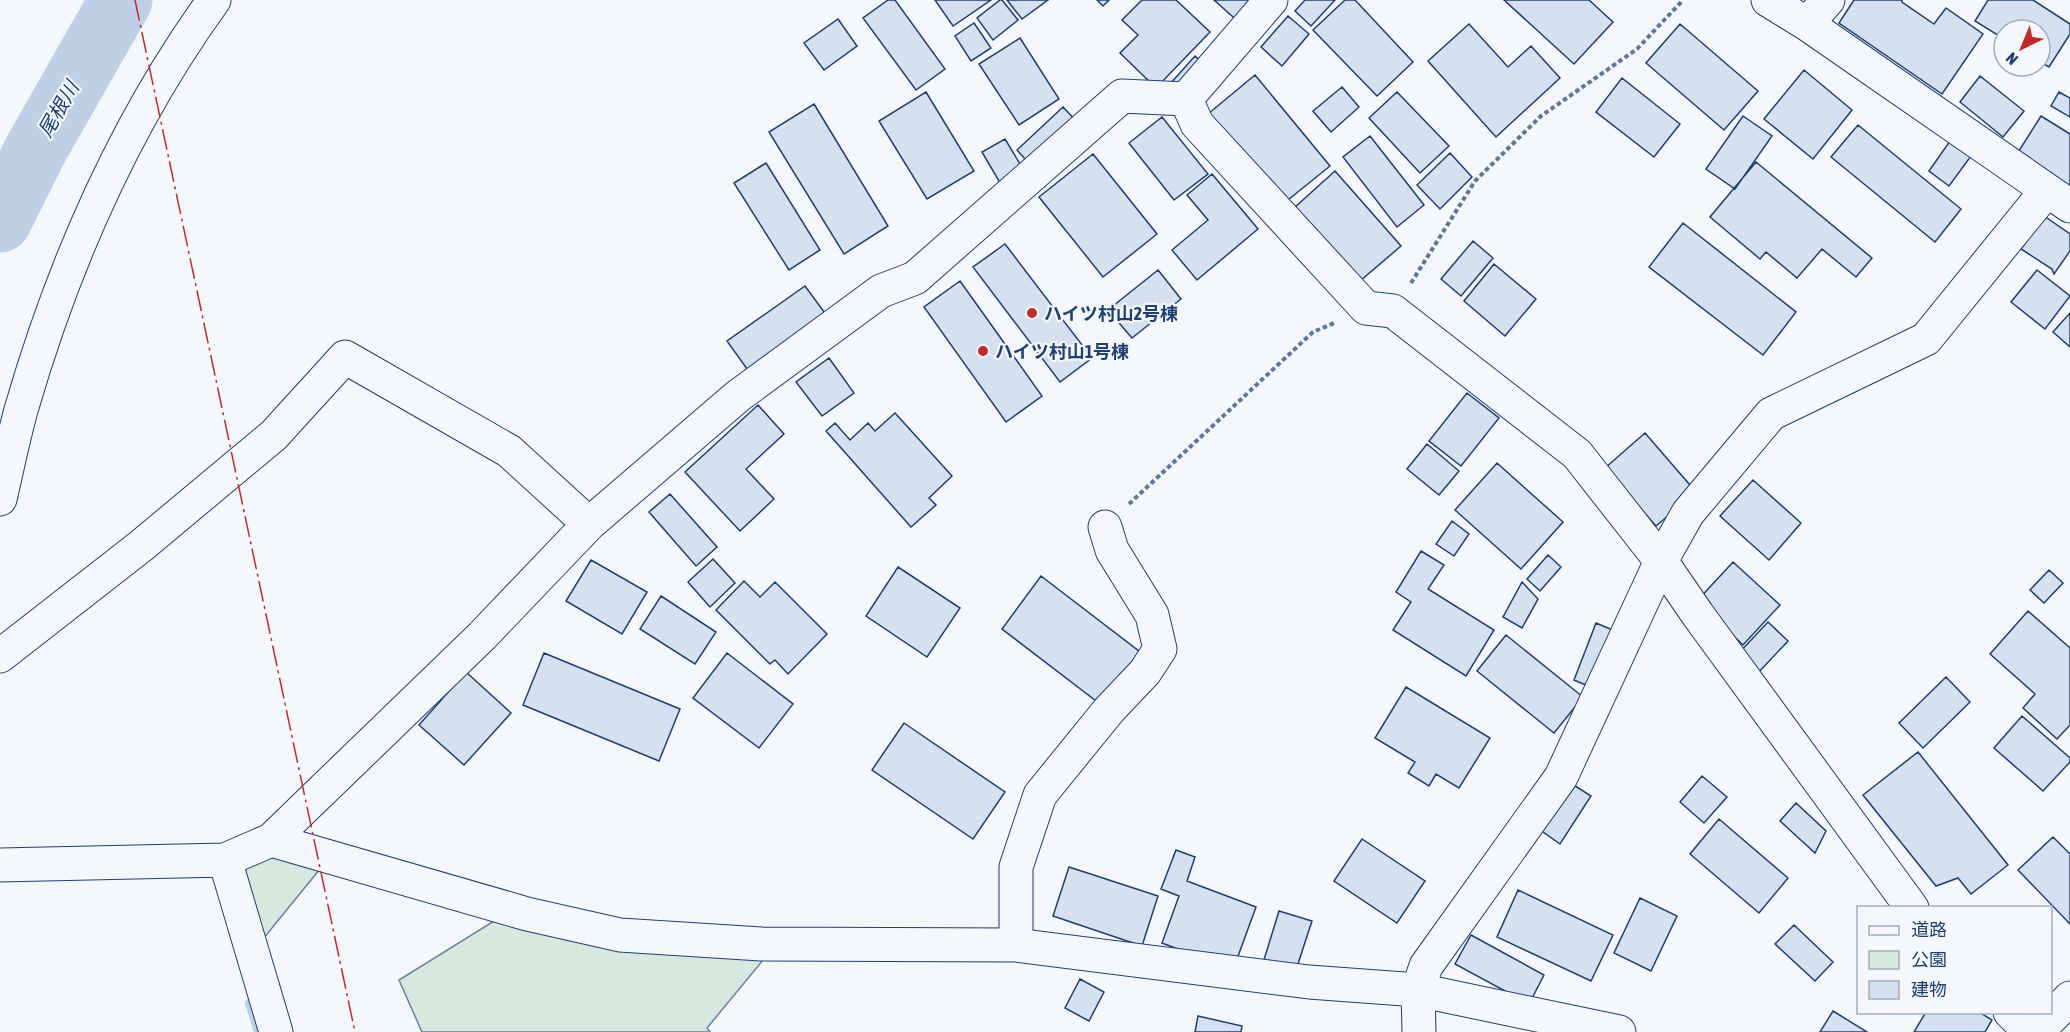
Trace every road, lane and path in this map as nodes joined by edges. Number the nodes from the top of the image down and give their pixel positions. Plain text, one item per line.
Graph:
1 (214, 0) edge
2 (1271, 0) edge
3 (1683, 0) edge
4 (1768, 0) edge
5 (1817, 12) edge
6 (1186, 99) junction
7 (2058, 198) edge
8 (1380, 310) junction
9 (0, 499) edge
10 (589, 524) junction
11 (1104, 527) joint
12 (1661, 561) junction
13 (0, 656) edge
14 (271, 840) junction
15 (225, 860) junction
16 (0, 865) edge
17 (1911, 906) edge
18 (1016, 945) junction
19 (1418, 990) junction
20 (2070, 998) edge
21 (2012, 1014) edge
22 (276, 1032) edge
23 (1419, 1032) edge
24 (1619, 1032) edge
25 (2030, 1032) edge
26 (2037, 1032) edge

1 - 9 street
2 - 6 street
3 - 8 path
4 - 5 street
5 - 7 street
6 - 8 street
6 - 10 street
7 - 12 street
8 - 11 path
8 - 12 street
10 - 13 street
10 - 14 street
11 - 18 street
12 - 17 street
12 - 19 street
14 - 15 street
14 - 18 street
15 - 16 street
15 - 22 street
18 - 19 street
19 - 23 street
19 - 24 street
20 - 26 street
21 - 25 street

